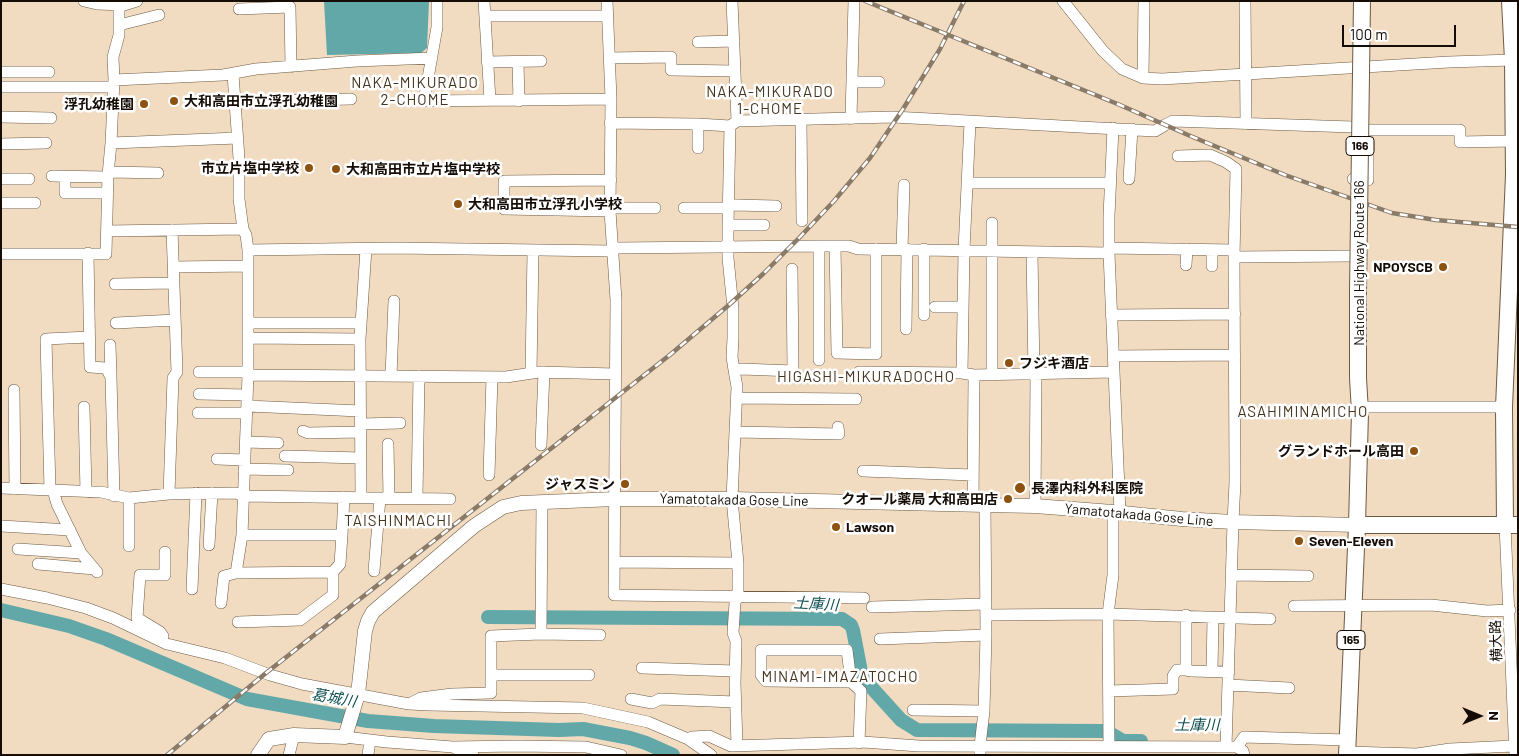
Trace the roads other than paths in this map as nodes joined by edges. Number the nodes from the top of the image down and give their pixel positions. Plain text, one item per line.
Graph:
1 (84, 1) edge
2 (137, 1) edge
3 (437, 1) edge
4 (484, 1) edge
5 (607, 1) edge
6 (732, 1) edge
7 (854, 1) edge
8 (1062, 1) edge
9 (1144, 1) edge
10 (1245, 1) edge
11 (1354, 1) edge
12 (1362, 1) edge
13 (1370, 1) edge
14 (1510, 1) edge
15 (119, 3) edge
16 (239, 9) dead end
17 (159, 16) dead end
18 (485, 16) junction
19 (607, 16) junction
20 (119, 25) junction
21 (734, 41) junction
22 (698, 42) dead end
23 (1514, 57) edge
24 (432, 58) junction
25 (609, 58) junction
26 (541, 61) dead end
27 (487, 62) junction
28 (518, 62) junction
29 (1369, 66) junction
30 (292, 68) junction
31 (1355, 68) junction
32 (736, 71) junction
33 (1, 72) edge
34 (50, 72) dead end
35 (233, 74) junction
36 (1245, 75) junction
37 (1143, 78) junction
38 (852, 82) junction
39 (879, 82) dead end
40 (114, 83) junction
41 (1, 87) edge
42 (611, 99) junction
43 (352, 100) dead end
44 (490, 100) junction
45 (519, 101) junction
46 (235, 102) junction
47 (1, 118) edge
48 (51, 118) dead end
49 (851, 119) junction
50 (804, 120) junction
51 (970, 122) junction
52 (610, 123) junction
53 (733, 123) junction
54 (698, 124) junction
55 (1246, 124) junction
56 (1354, 127) junction
57 (1113, 128) junction
58 (1132, 129) junction
59 (1368, 130) junction
60 (1515, 134) edge
61 (238, 138) junction
62 (46, 143) dead end
63 (112, 143) junction
64 (1, 144) edge
65 (698, 148) dead end
66 (1178, 156) dead end
67 (158, 172) dead end
68 (108, 175) junction
69 (52, 176) dead end
70 (66, 177) junction
71 (1, 179) edge
72 (29, 179) dead end
73 (1129, 179) dead end
74 (611, 180) junction
75 (967, 183) junction
76 (1111, 184) junction
77 (904, 185) dead end
78 (807, 190) dead end
79 (108, 193) junction
80 (1, 203) edge
81 (35, 203) dead end
82 (776, 206) dead end
83 (728, 207) junction
84 (655, 208) dead end
85 (684, 208) dead end
86 (610, 210) junction
87 (1515, 212) edge
88 (802, 220) dead end
89 (992, 223) dead end
90 (728, 225) junction
91 (764, 225) dead end
92 (243, 229) junction
93 (172, 230) junction
94 (107, 231) junction
95 (819, 246) junction
96 (835, 246) junction
97 (728, 247) junction
98 (366, 249) junction
99 (876, 249) junction
100 (904, 249) junction
101 (924, 249) junction
102 (1187, 249) junction
103 (248, 250) junction
104 (964, 250) junction
105 (1109, 250) junction
106 (1212, 250) junction
107 (533, 251) junction
108 (612, 251) junction
109 (991, 251) junction
110 (1032, 252) junction
111 (1234, 253) junction
112 (1, 254) edge
113 (88, 254) junction
114 (1353, 256) junction
115 (1186, 265) dead end
116 (248, 266) junction
117 (1212, 266) dead end
118 (174, 267) junction
119 (792, 269) dead end
120 (174, 283) junction
121 (114, 284) dead end
122 (394, 301) dead end
123 (935, 307) dead end
124 (963, 307) junction
125 (1235, 314) junction
126 (924, 315) dead end
127 (1111, 315) junction
128 (176, 320) junction
129 (116, 322) dead end
130 (248, 323) junction
131 (361, 324) junction
132 (906, 330) dead end
133 (89, 337) junction
134 (248, 338) junction
135 (360, 339) junction
136 (110, 345) dead end
137 (1235, 355) junction
138 (1113, 356) junction
139 (820, 360) dead end
140 (734, 370) junction
141 (199, 372) dead end
142 (544, 372) junction
143 (859, 372) dead end
144 (1114, 372) junction
145 (531, 373) junction
146 (962, 373) junction
147 (615, 374) junction
148 (992, 374) junction
149 (1035, 374) junction
150 (248, 375) junction
151 (360, 375) junction
152 (974, 375) junction
153 (391, 376) junction
154 (419, 376) junction
155 (111, 377) junction
156 (492, 377) junction
157 (14, 390) dead end
158 (199, 394) dead end
159 (247, 394) junction
160 (736, 398) junction
161 (856, 399) dead end
162 (84, 407) dead end
163 (1360, 407) junction
164 (1504, 407) junction
165 (247, 410) junction
166 (360, 411) junction
167 (198, 412) dead end
168 (400, 423) dead end
169 (838, 427) dead end
170 (361, 428) junction
171 (304, 431) dead end
172 (735, 432) junction
173 (245, 442) junction
174 (278, 442) dead end
175 (388, 444) dead end
176 (541, 445) dead end
177 (285, 456) dead end
178 (361, 458) junction
179 (216, 459) dead end
180 (244, 465) junction
181 (288, 470) dead end
182 (864, 471) dead end
183 (489, 475) dead end
184 (973, 475) junction
185 (1, 488) edge
186 (15, 489) junction
187 (52, 490) junction
188 (86, 492) junction
189 (169, 494) junction
190 (196, 494) junction
191 (212, 494) junction
192 (114, 496) junction
193 (243, 496) junction
194 (344, 497) junction
195 (361, 497) junction
196 (129, 498) junction
197 (384, 498) junction
198 (417, 498) junction
199 (450, 499) dead end
200 (732, 499) junction
201 (615, 500) junction
202 (542, 502) junction
203 (979, 505) junction
204 (1035, 506) junction
205 (1117, 513) junction
206 (1233, 522) junction
207 (1357, 525) junction
208 (1512, 525) edge
209 (1, 526) edge
210 (70, 530) junction
211 (242, 535) junction
212 (342, 535) junction
213 (209, 545) dead end
214 (129, 546) dead end
215 (18, 549) dead end
216 (165, 552) dead end
217 (81, 553) junction
218 (614, 562) junction
219 (738, 563) junction
220 (38, 564) dead end
221 (1513, 567) edge
222 (374, 571) dead end
223 (333, 572) junction
224 (236, 573) junction
225 (1231, 575) junction
226 (1308, 576) dead end
227 (1, 589) edge
228 (192, 589) dead end
229 (738, 597) junction
230 (221, 602) dead end
231 (1352, 605) junction
232 (1294, 606) dead end
233 (986, 610) junction
234 (1510, 610) junction
235 (1108, 614) junction
236 (1186, 615) junction
237 (1212, 618) junction
238 (1230, 618) junction
239 (1270, 619) dead end
240 (238, 622) dead end
241 (1514, 628) edge
242 (541, 634) junction
243 (600, 635) dead end
244 (986, 635) junction
245 (880, 639) dead end
246 (167, 644) junction
247 (642, 668) dead end
248 (1186, 670) junction
249 (735, 671) junction
250 (1212, 672) junction
251 (1229, 672) junction
252 (491, 675) junction
253 (589, 675) dead end
254 (851, 682) junction
255 (1228, 685) junction
256 (1289, 688) dead end
257 (1108, 690) junction
258 (357, 698) junction
259 (631, 699) dead end
260 (735, 702) junction
261 (409, 704) junction
262 (913, 710) dead end
263 (984, 711) junction
264 (346, 733) junction
265 (294, 735) junction
266 (688, 739) junction
267 (370, 740) junction
268 (861, 742) junction
269 (737, 745) junction
270 (453, 747) junction
271 (1109, 747) junction
272 (1238, 747) edge
273 (1515, 747) edge
274 (1347, 749) edge
275 (980, 750) edge
276 (1057, 751) edge
277 (1186, 751) edge
278 (258, 755) edge
279 (289, 755) edge
280 (368, 755) edge
281 (473, 755) edge
282 (621, 755) edge
283 (711, 755) edge
284 (863, 755) edge

1 - 15 street
2 - 15 street
3 - 24 street
4 - 18 street
5 - 19 street
6 - 21 street
7 - 38 street
8 - 37 street
9 - 37 street
10 - 36 street
11 - 31 street
12 - 163 highway, National Highway Route 166 / 166, bridge
13 - 29 street
14 - 23 highway
15 - 20 street
16 - 30 street
17 - 20 street
18 - 19 street
18 - 27 street
19 - 25 street
20 - 40 street
21 - 22 street
21 - 32 street
23 - 29 street
23 - 60 highway
24 - 30 street
24 - 44 street
25 - 32 street
25 - 42 street
26 - 28 street
27 - 28 street
27 - 44 street
28 - 45 street
29 - 31 street
29 - 59 street
30 - 35 street
31 - 36 street
31 - 56 street
32 - 53 street
33 - 34 street
35 - 40 street
35 - 46 street
36 - 37 street
36 - 55 street
38 - 39 street
38 - 49 street
40 - 41 street
40 - 63 street
42 - 45 street
42 - 52 street
43 - 46 street
44 - 45 street
46 - 61 street
47 - 48 street
49 - 50 street
49 - 51 street
50 - 53 street
50 - 78 street
50 - 88 street
51 - 57 street
51 - 75 street
52 - 54 street
52 - 74 street
53 - 54 street
53 - 83 street
54 - 65 street
55 - 56 street
55 - 58 street
56 - 59 street
57 - 58 street
57 - 76 street
58 - 73 street
59 - 60 street
60 - 87 highway
61 - 63 street
61 - 92 street
62 - 64 street
63 - 68 street
66 - 111 street
67 - 68 street
68 - 70 street
68 - 79 street
69 - 70 street
70 - 79 street
71 - 72 street
74 - 86 street
74 - 86 street
75 - 76 street
75 - 104 street
76 - 105 street
77 - 100 street
79 - 94 street
80 - 81 street
82 - 83 street
83 - 85 street
83 - 90 street
84 - 86 street
86 - 108 street
87 - 164 highway
89 - 109 street
90 - 91 street
90 - 97 street
92 - 93 street
92 - 103 street
93 - 94 street
93 - 118 street
94 - 113 street
95 - 96 street
95 - 97 street
95 - 139 street
96 - 99 street
96 - 99 street
97 - 108 street
97 - 140 street
98 - 103 street
98 - 107 street
98 - 131 street
99 - 100 street
100 - 101 street
100 - 132 street
101 - 104 street
101 - 126 street
102 - 105 street
102 - 106 street
102 - 115 street
103 - 116 street
104 - 109 street
104 - 124 street
105 - 110 street
105 - 127 street
106 - 111 street
106 - 117 street
107 - 108 street
107 - 145 street
108 - 147 street
109 - 110 street
109 - 148 street
110 - 149 street
111 - 114 street
111 - 125 street
112 - 113 street
113 - 133 street
114 - 163 street
114 - 163 street
116 - 118 street
116 - 130 street
118 - 120 street
119 - 140 street
120 - 121 street
120 - 128 street
122 - 153 street
123 - 124 street
124 - 146 street
125 - 127 street
125 - 137 street
127 - 138 street
128 - 129 street
128 - 189 street
130 - 131 street
130 - 134 street
131 - 135 street
133 - 155 street
133 - 187 street
134 - 135 street
134 - 150 street
135 - 151 street
136 - 155 street
137 - 138 street
137 - 206 street
138 - 144 street
140 - 160 street
141 - 150 street
142 - 145 street
142 - 147 street
142 - 176 street
143 - 146 street
144 - 149 street
144 - 205 street
145 - 156 street
146 - 152 street
147 - 201 street
148 - 149 street
148 - 152 street
149 - 204 street
150 - 151 street
150 - 159 street
151 - 153 street
151 - 166 street
152 - 184 street
153 - 154 street
154 - 156 street
154 - 198 street
155 - 192 street
156 - 183 street
157 - 186 street
158 - 159 street
159 - 165 street
160 - 161 street
160 - 172 street
162 - 188 street
163 - 164 street
163 - 207 highway, National Highway Route 166 / 166
164 - 208 highway
165 - 166 street
165 - 167 street
165 - 173 street
166 - 170 street
168 - 170 street
169 - 172 street
170 - 171 street
170 - 178 street
172 - 200 street
173 - 174 street
173 - 180 street
175 - 197 street
177 - 178 street
178 - 195 street
179 - 180 street
180 - 181 street
180 - 193 street
182 - 184 street
184 - 203 street
185 - 186 street
186 - 187 street
187 - 188 street
187 - 210 street
188 - 192 street
189 - 190 street
189 - 196 street
190 - 191 street
190 - 228 street
191 - 193 street
191 - 213 street
192 - 196 street
193 - 194 street
193 - 211 street
194 - 195 street
194 - 212 street
195 - 197 street
196 - 214 street
197 - 198 street
197 - 222 street
198 - 199 street
200 - 201 main road, Yamatotakada Gose Line
200 - 203 main road, Yamatotakada Gose Line
200 - 219 street
201 - 202 main road, Yamatotakada Gose Line
201 - 218 street
202 - 242 street
202 - 258 main road, Yamatotakada Gose Line
203 - 204 main road, Yamatotakada Gose Line
203 - 233 street
204 - 205 main road, Yamatotakada Gose Line
205 - 206 main road, Yamatotakada Gose Line
205 - 235 street
206 - 207 main road, Yamatotakada Gose Line
206 - 225 street
207 - 208 highway
207 - 231 highway, 165
208 - 221 street, 横大路
209 - 210 street
210 - 217 street
211 - 212 street
211 - 224 street
212 - 223 street
215 - 217 street
216 - 246 street
217 - 220 street
218 - 219 street
218 - 229 street
219 - 229 street
221 - 234 street, 横大路
223 - 224 street
223 - 240 street
224 - 230 street
225 - 226 street
225 - 238 street
227 - 246 street
229 - 233 street
229 - 249 street
231 - 232 street
231 - 234 street
231 - 274 highway, 165
233 - 235 street
233 - 244 street
234 - 241 street, 横大路
235 - 236 street
235 - 257 street
236 - 237 street
236 - 248 street
237 - 238 street
237 - 250 street
238 - 239 street
238 - 251 street
241 - 273 street, 横大路
242 - 243 street
242 - 252 street
244 - 245 street
244 - 263 street
246 - 258 street
247 - 249 street
248 - 250 street
248 - 257 street
249 - 260 street
250 - 251 street
251 - 255 street
252 - 253 street
252 - 261 street
254 - 254 street
254 - 268 street
255 - 256 street
255 - 272 street
257 - 271 street
258 - 261 street
258 - 264 main road, Yamatotakada Gose Line
259 - 260 street
260 - 269 street
261 - 266 street
262 - 263 street
263 - 275 street
264 - 265 main road
264 - 267 street
265 - 278 main road
265 - 279 street
266 - 269 street
266 - 283 street
267 - 270 street
267 - 280 street
268 - 269 street
268 - 275 street
268 - 284 street
270 - 281 street
270 - 282 street
271 - 276 street
271 - 277 street
272 - 274 street
272 - 277 street
273 - 274 street
275 - 276 street

